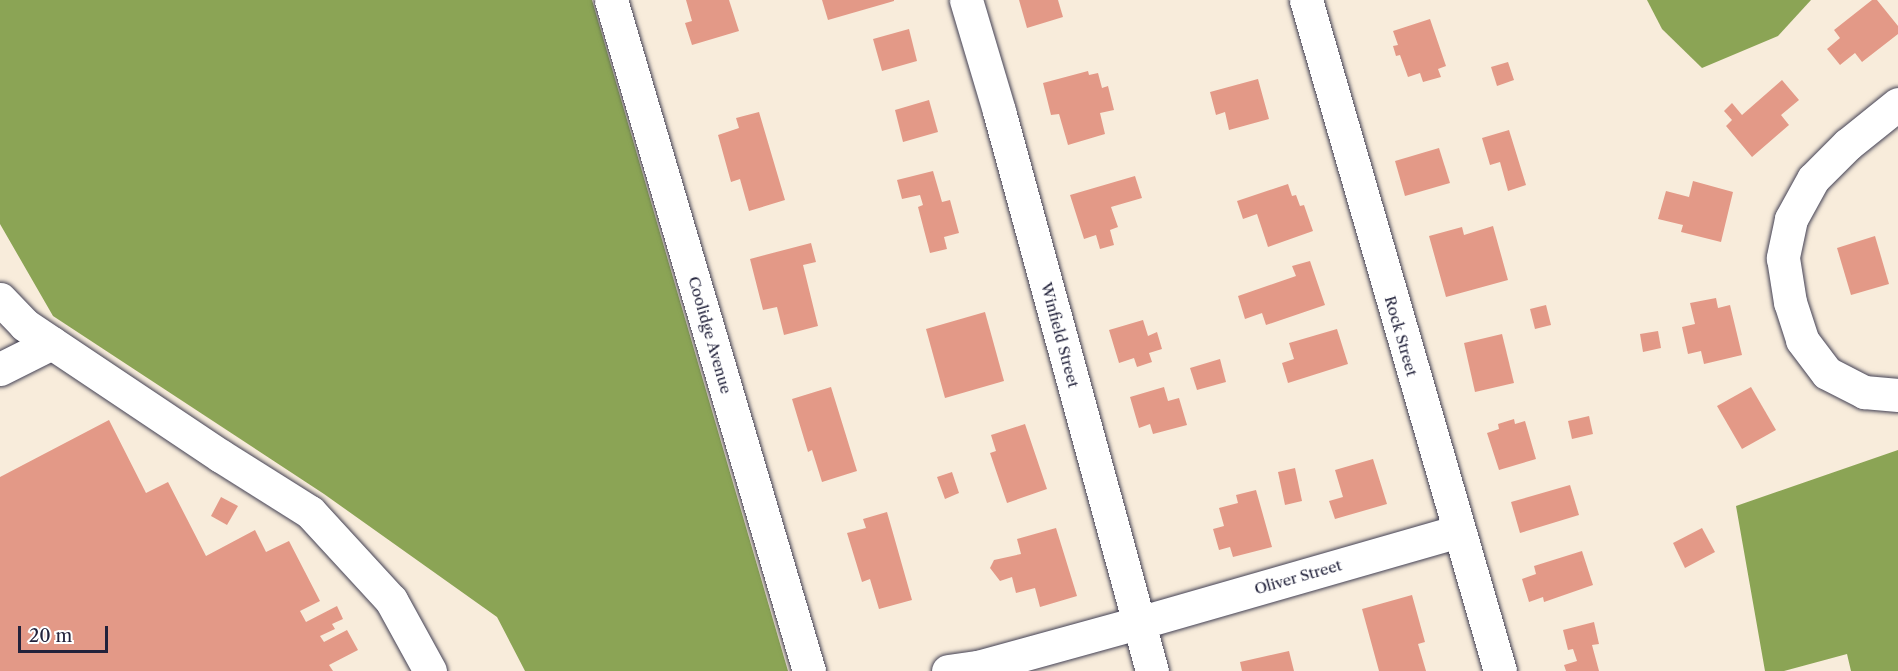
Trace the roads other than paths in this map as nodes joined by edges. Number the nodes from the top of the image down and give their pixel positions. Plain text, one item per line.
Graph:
1 (611, 0) edge
2 (966, 0) edge
3 (1306, 0) edge
4 (1898, 104) edge
5 (0, 299) edge
6 (52, 343) junction
7 (0, 369) edge
8 (1898, 395) edge
9 (1458, 531) junction
10 (1138, 624) junction
11 (430, 671) edge
12 (809, 671) edge
13 (948, 671) edge
14 (1152, 671) edge
15 (1500, 671) edge

1 - 12 street, Coolidge Avenue
2 - 10 street, Winfield Street
3 - 9 street, Rock Street
4 - 8 street
5 - 6 street
6 - 7 street
6 - 11 street
9 - 10 street, Oliver Street
9 - 15 street, Rock Street
10 - 13 street
10 - 14 street, Winfield Street

